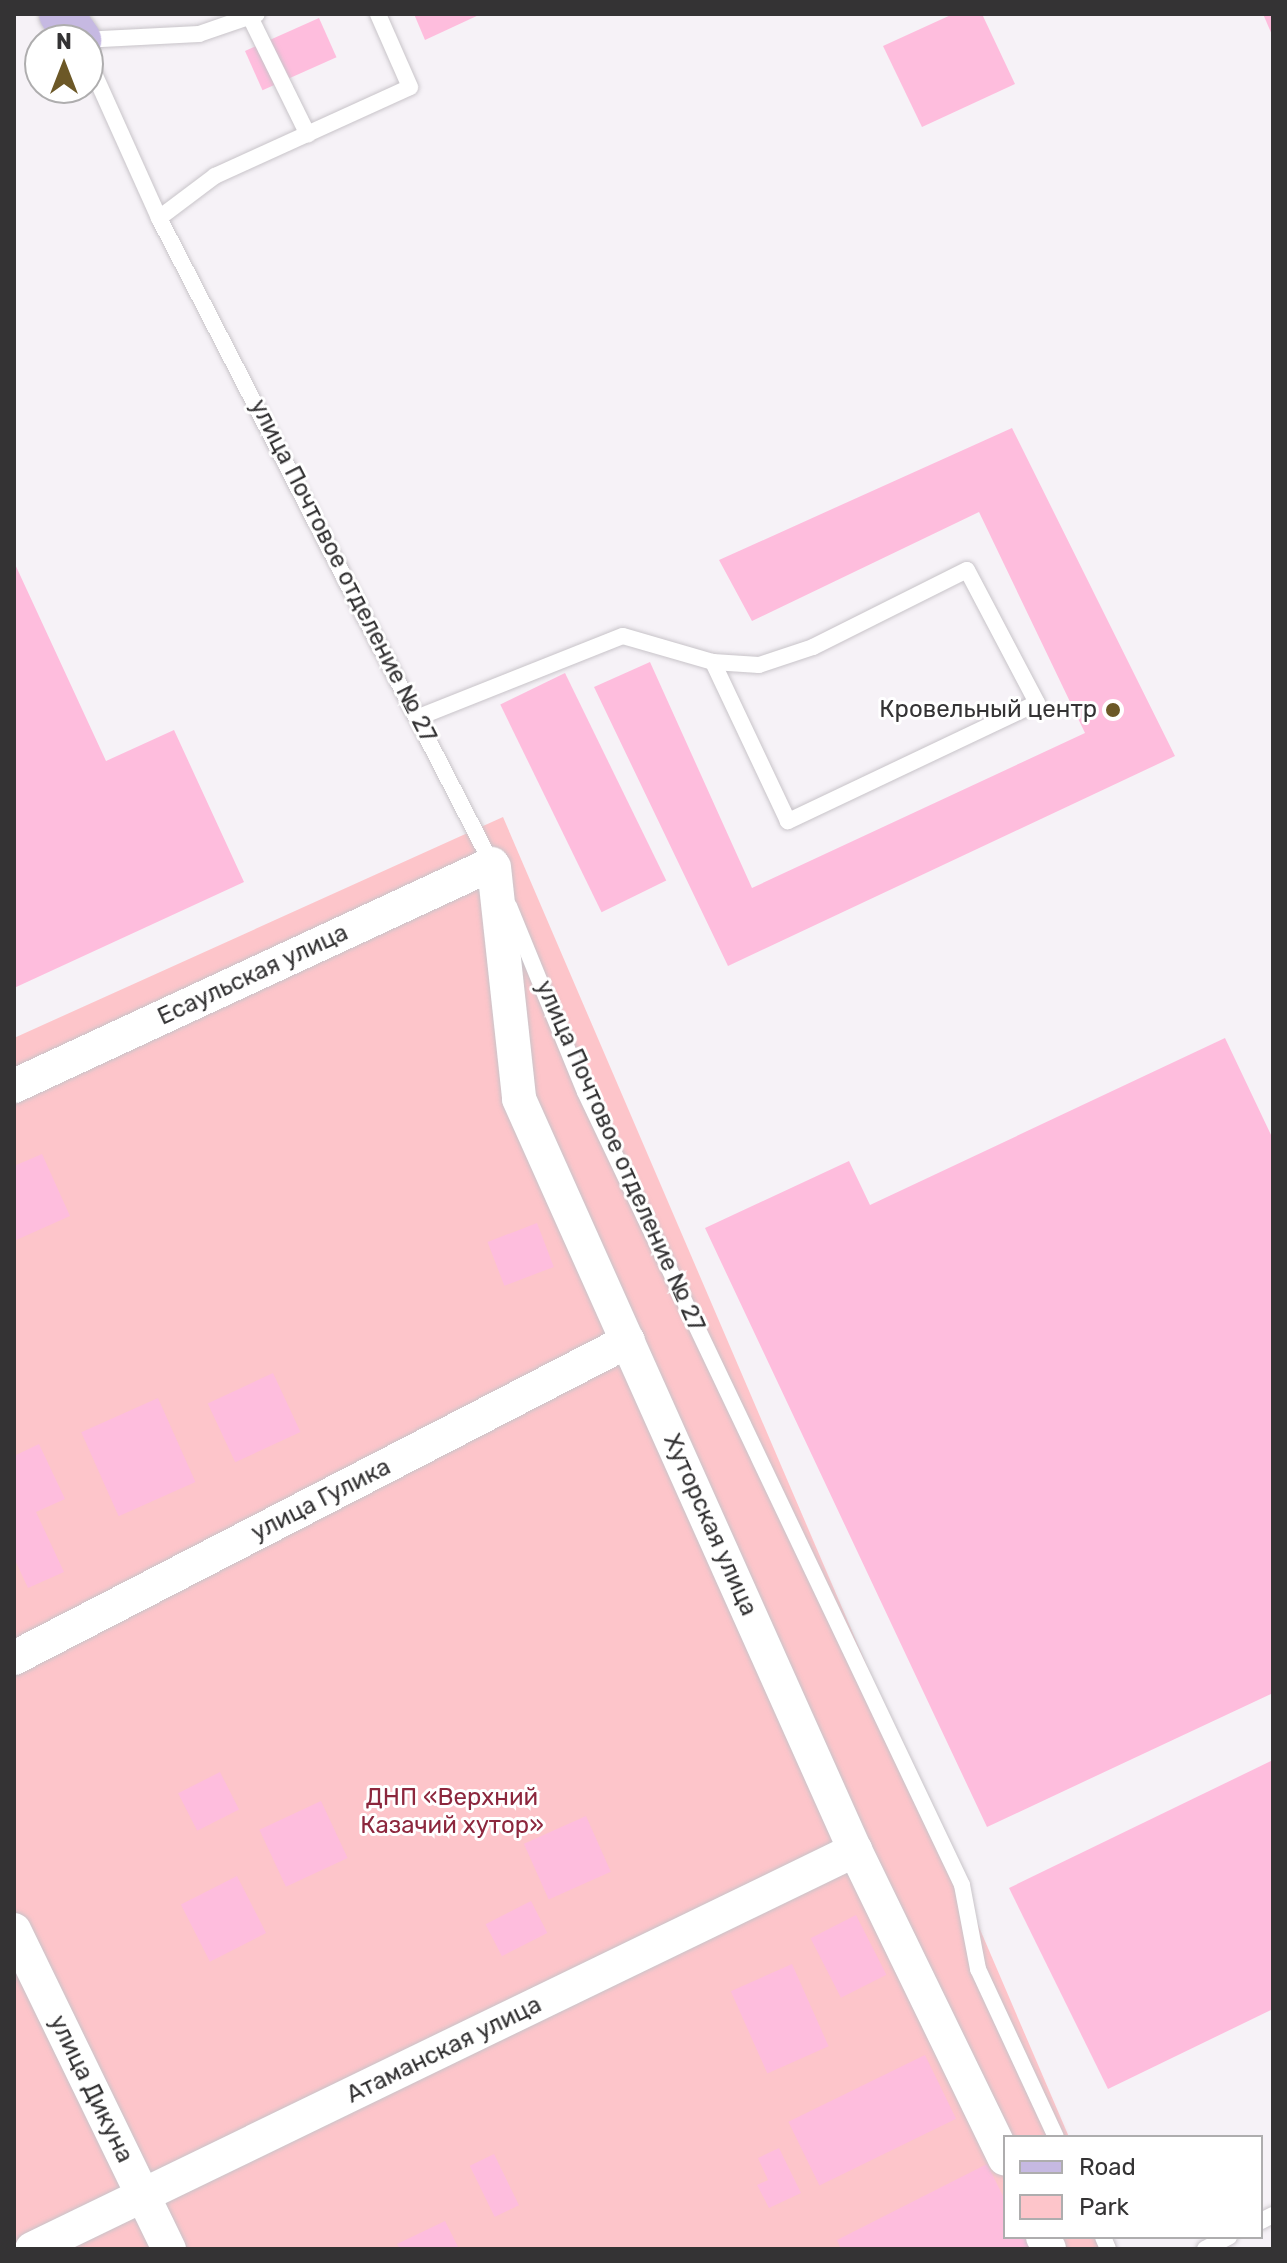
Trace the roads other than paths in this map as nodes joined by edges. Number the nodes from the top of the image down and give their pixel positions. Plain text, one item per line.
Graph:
1 (378, 14) edge
2 (253, 15) edge
3 (104, 39) edge
4 (104, 96) edge
5 (308, 135) junction
6 (159, 218) junction
7 (713, 662) junction
8 (419, 717) junction
9 (493, 866) junction
10 (14, 1086) edge
11 (628, 1341) junction
12 (14, 1658) edge
13 (855, 1850) junction
14 (14, 1930) edge
15 (1055, 2135) edge
16 (1003, 2155) edge
17 (143, 2196) junction
18 (1225, 2239) edge
19 (32, 2249) edge
20 (169, 2249) edge
21 (1205, 2249) edge

1 - 5 lane
2 - 3 lane
2 - 5 lane
4 - 6 lane, улица Почтовое отделение № 27
5 - 6 lane
6 - 8 lane, улица Почтовое отделение № 27
7 - 7 lane
7 - 8 lane
8 - 9 lane, улица Почтовое отделение № 27
9 - 10 street, Есаульская улица
9 - 11 street, Хуторская улица
9 - 15 lane, улица Почтовое отделение № 27
11 - 12 street, улица Гулика
11 - 13 street, Хуторская улица
13 - 16 street, Хуторская улица
13 - 17 street, Атаманская улица
14 - 17 street, улица Дикуна
17 - 19 street, Атаманская улица
17 - 20 street, улица Дикуна
18 - 21 lane

